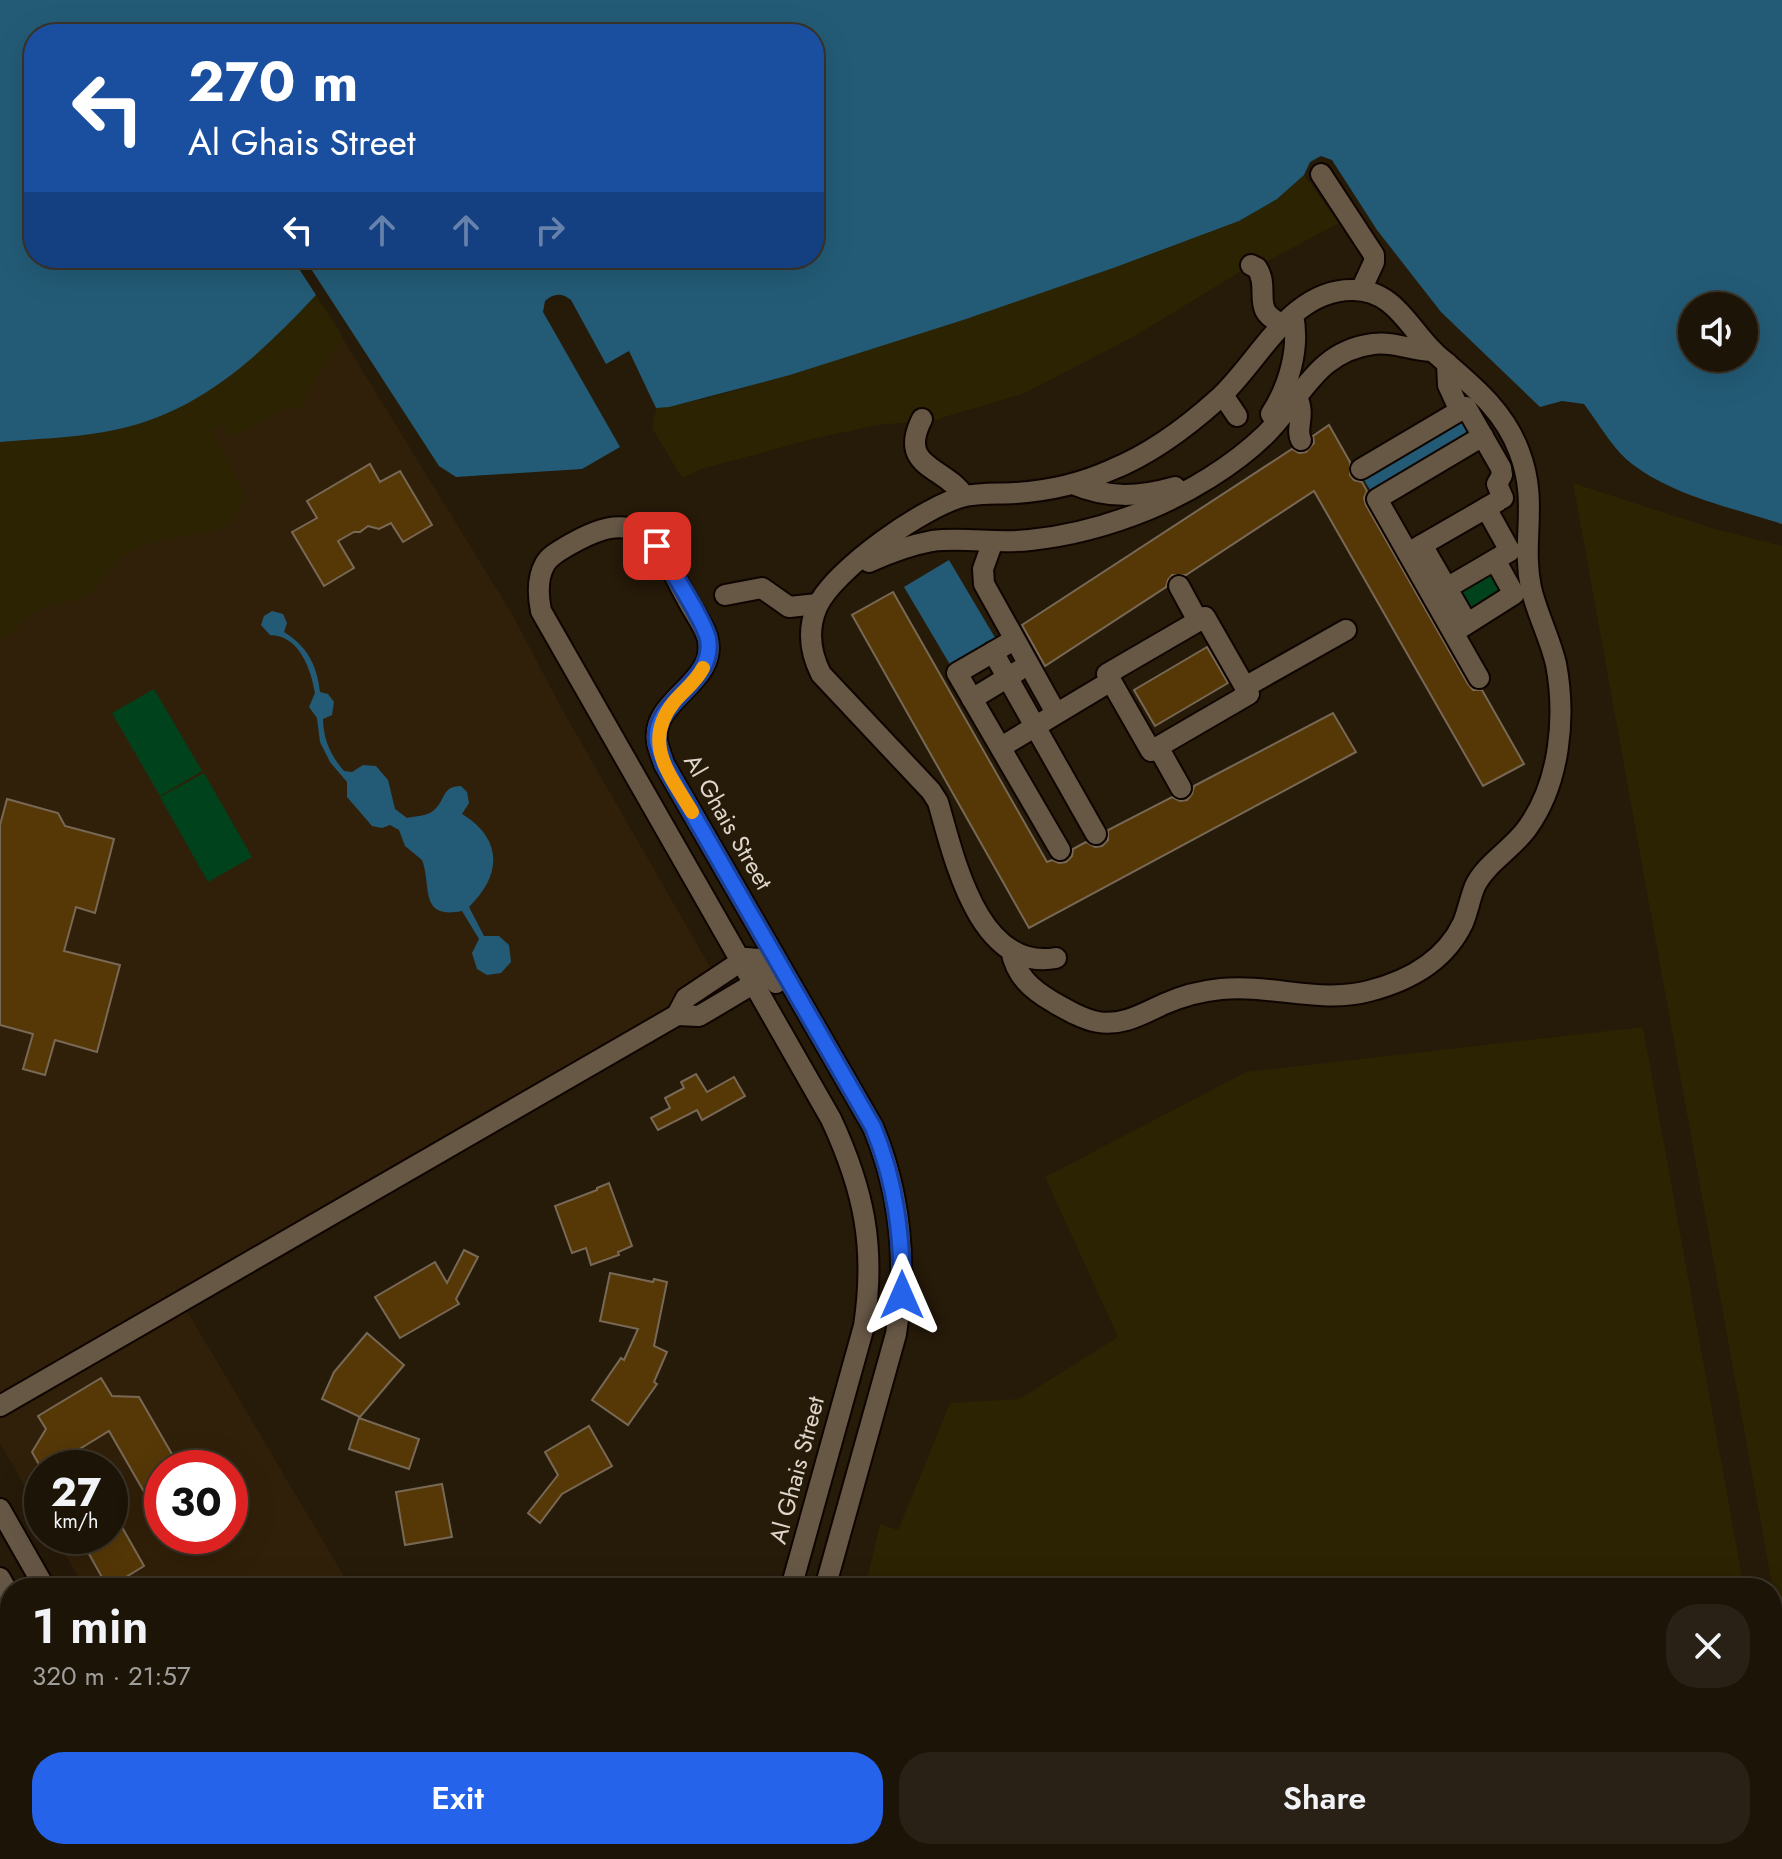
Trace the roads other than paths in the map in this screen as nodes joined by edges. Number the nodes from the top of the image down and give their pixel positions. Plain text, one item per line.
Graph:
1 (1321, 174) dead end
2 (1251, 265) dead end
3 (1361, 290) junction
4 (1289, 320) junction
5 (1440, 357) junction
6 (1294, 392) junction
7 (1223, 395) junction
8 (1460, 411) junction
9 (1237, 416) dead end
10 (922, 419) dead end
11 (1483, 436) junction
12 (1301, 440) dead end
13 (1361, 469) dead end
14 (1210, 482) junction
15 (1529, 483) junction
16 (1073, 484) junction
17 (964, 496) junction
18 (1495, 503) junction
19 (993, 541) junction
20 (1415, 549) junction
21 (1495, 560) junction
22 (850, 568) junction
23 (1179, 586) dead end
24 (1439, 592) junction
25 (725, 595) dead end
26 (818, 604) junction
27 (1198, 621) junction
28 (1460, 627) junction
29 (1346, 630) dead end
30 (1014, 640) junction
31 (993, 652) junction
32 (1028, 665) junction
33 (1007, 678) junction
34 (1479, 678) dead end
35 (1111, 681) junction
36 (1245, 687) junction
37 (972, 699) junction
38 (1056, 713) junction
39 (1035, 726) junction
40 (1001, 747) junction
41 (1158, 747) junction
42 (1181, 788) dead end
43 (1096, 834) dead end
44 (1060, 850) dead end
45 (1011, 950) junction
46 (1056, 958) dead end
47 (740, 961) junction
48 (753, 984) junction
49 (805, 1009) junction
50 (677, 1015) junction
51 (0, 1406) edge
52 (0, 1509) edge
53 (39, 1578) edge
54 (794, 1578) edge
55 (828, 1578) edge

1 - 3 street
2 - 4 street
3 - 4 street
3 - 5 street
4 - 6 street
4 - 7 street
5 - 6 street
5 - 8 street
5 - 15 street
6 - 12 street
6 - 14 street
7 - 9 street
7 - 16 street
8 - 11 street
8 - 13 street
10 - 17 street
11 - 18 street
11 - 20 street
14 - 16 street
14 - 19 street
15 - 18 street
15 - 45 street
16 - 17 street
17 - 22 street
18 - 20 street
18 - 21 street
19 - 22 street
19 - 30 street
20 - 24 street
21 - 24 street
21 - 28 street
22 - 26 street
23 - 27 street
24 - 28 street
25 - 26 street
26 - 45 street
27 - 35 street
27 - 36 street
28 - 34 street
29 - 36 street
30 - 31 street
30 - 32 street
31 - 33 street
31 - 37 street
32 - 33 street
32 - 38 street
33 - 37 street
33 - 39 street
35 - 38 street
35 - 41 street
36 - 41 street
37 - 40 street
38 - 39 street
39 - 40 street
39 - 43 street
40 - 44 street
41 - 42 street
45 - 46 street
47 - 48 street, Al Ghais Street
47 - 49 street
47 - 49 street, Al Ghais Street
47 - 50 street
48 - 50 street
48 - 54 street, Al Ghais Street
49 - 55 street, Al Ghais Street
50 - 51 street
52 - 53 street

